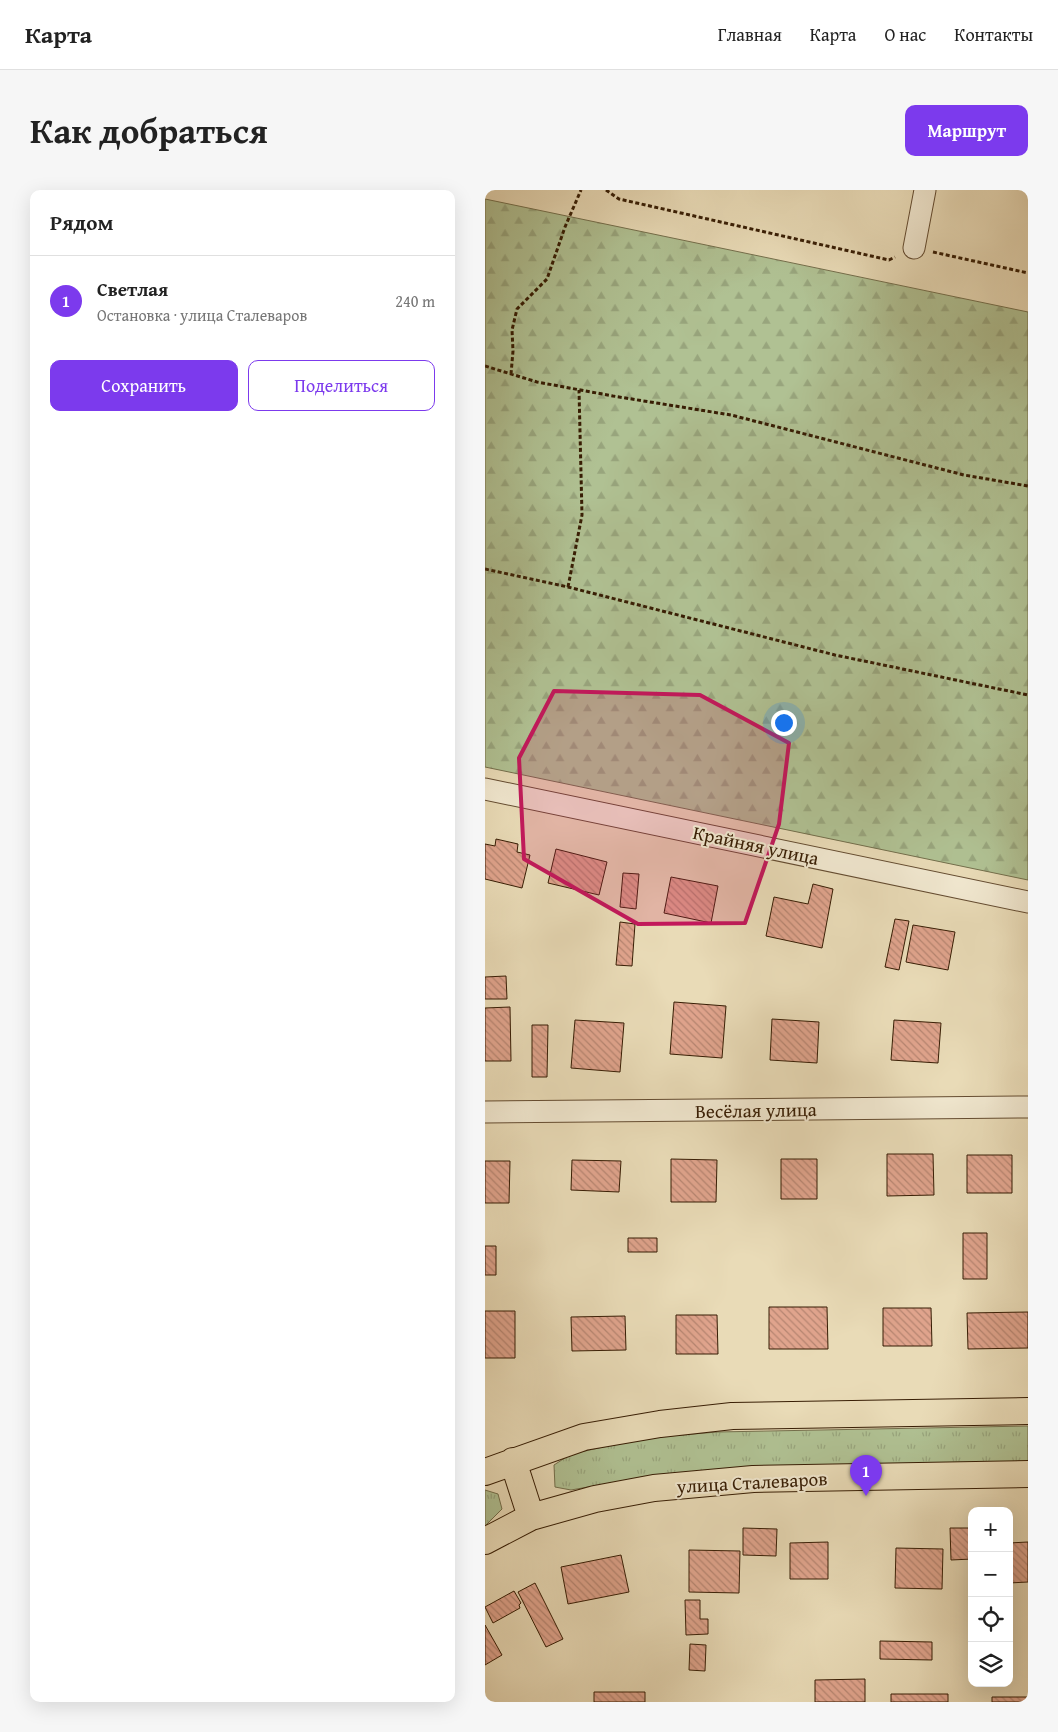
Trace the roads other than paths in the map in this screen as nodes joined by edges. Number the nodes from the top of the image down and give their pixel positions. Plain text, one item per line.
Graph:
1 (925, 190) edge
2 (914, 248) road end
3 (485, 789) edge
4 (1028, 902) edge
5 (1028, 1107) edge
6 (485, 1112) edge
7 (1028, 1411) edge
8 (513, 1461) junction
9 (485, 1472) edge
10 (1028, 1474) edge
11 (531, 1518) junction
12 (485, 1541) edge

1 - 2 street
3 - 4 street, Крайняя улица
5 - 6 street, Весёлая улица
7 - 8 main road
8 - 9 main road
8 - 11 main road
10 - 11 main road, улица Сталеваров
11 - 12 main road, улица Сталеваров

